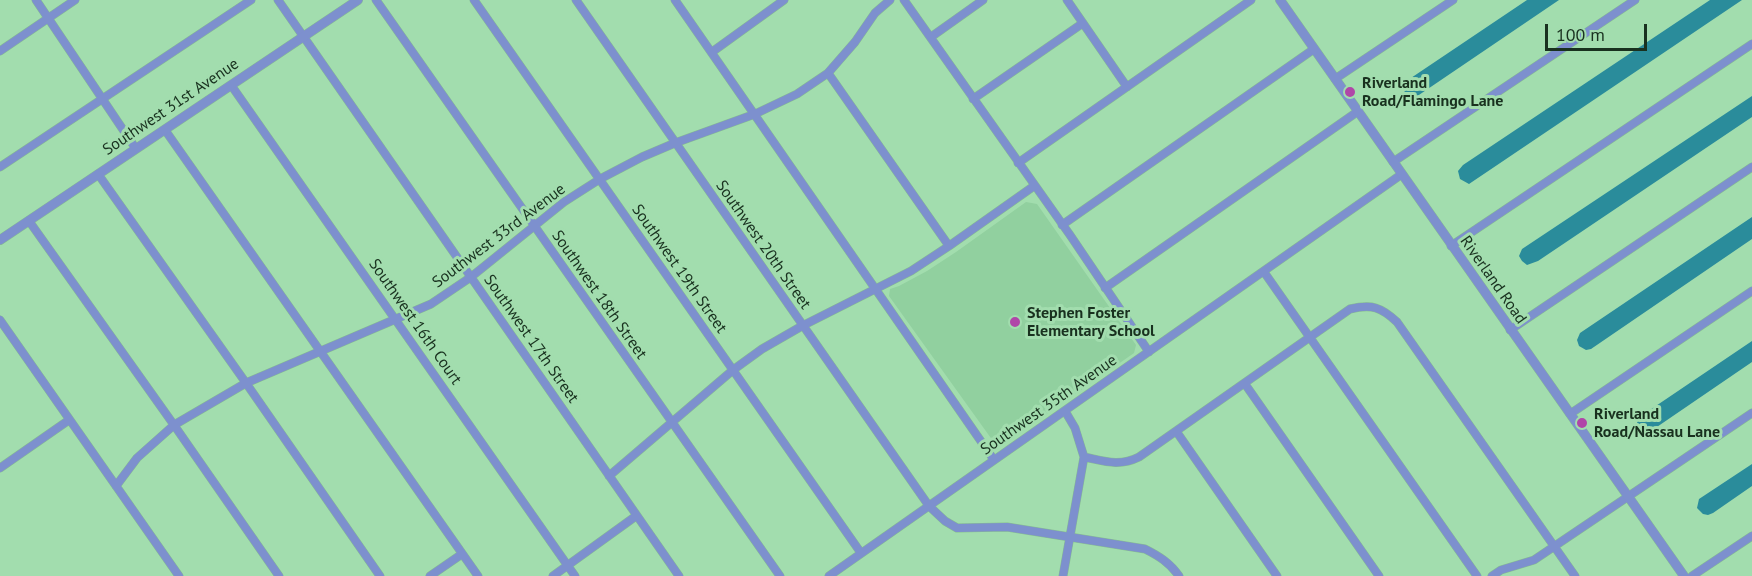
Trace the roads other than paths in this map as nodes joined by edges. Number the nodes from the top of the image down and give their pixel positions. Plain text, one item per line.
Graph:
1 (36, 0) edge
2 (75, 0) edge
3 (251, 0) edge
4 (278, 0) edge
5 (358, 0) edge
6 (376, 0) edge
7 (474, 0) edge
8 (576, 0) edge
9 (675, 0) edge
10 (784, 0) edge
11 (890, 0) edge
12 (904, 0) edge
13 (983, 0) edge
14 (1066, 0) edge
15 (1251, 0) edge
16 (1280, 0) edge
17 (1453, 0) edge
18 (1635, 0) edge
19 (775, 3) edge
20 (48, 18) junction
21 (1083, 23) junction
22 (303, 37) junction
23 (931, 37) junction
24 (1752, 45) edge
25 (1314, 49) junction
26 (0, 51) edge
27 (712, 52) junction
28 (828, 73) junction
29 (1335, 79) junction
30 (231, 85) junction
31 (1126, 87) junction
32 (102, 98) junction
33 (973, 99) junction
34 (1358, 112) junction
35 (755, 114) junction
36 (165, 130) junction
37 (675, 142) junction
38 (136, 149) junction
39 (1393, 162) junction
40 (1018, 163) junction
41 (0, 167) edge
42 (1752, 167) edge
43 (98, 174) junction
44 (1402, 174) junction
45 (600, 180) junction
46 (1034, 186) junction
47 (28, 221) junction
48 (534, 225) junction
49 (1062, 225) junction
50 (0, 240) edge
51 (949, 246) junction
52 (1451, 246) junction
53 (1264, 272) junction
54 (471, 277) junction
55 (1106, 288) junction
56 (876, 289) junction
57 (1752, 291) edge
58 (0, 320) edge
59 (397, 320) junction
60 (802, 326) junction
61 (1510, 330) junction
62 (1310, 337) junction
63 (321, 350) junction
64 (1149, 352) junction
65 (733, 370) junction
66 (246, 383) junction
67 (1245, 384) junction
68 (1065, 411) junction
69 (1752, 412) edge
70 (1570, 414) junction
71 (69, 420) junction
72 (672, 422) junction
73 (174, 425) junction
74 (1176, 431) junction
75 (1083, 458) junction
76 (994, 460) junction
77 (0, 468) edge
78 (609, 476) junction
79 (116, 486) junction
80 (1628, 496) junction
81 (929, 506) junction
82 (636, 516) junction
83 (1070, 536) junction
84 (1752, 536) edge
85 (1555, 547) junction
86 (861, 553) junction
87 (462, 554) junction
88 (568, 566) junction
89 (179, 576) edge
90 (279, 576) edge
91 (380, 576) edge
92 (430, 576) edge
93 (477, 576) edge
94 (553, 576) edge
95 (575, 576) edge
96 (679, 576) edge
97 (780, 576) edge
98 (829, 576) edge
99 (1063, 576) edge
100 (1179, 576) edge
101 (1277, 576) edge
102 (1379, 576) edge
103 (1477, 576) edge
104 (1492, 576) edge
105 (1575, 576) edge
106 (1684, 576) edge
107 (1692, 576) edge

1 - 20 street
2 - 20 street
3 - 32 street
4 - 22 street, Southwest 17th Street
5 - 22 street, Southwest 31st Avenue
6 - 48 street, Southwest 18th Street
7 - 45 street, Southwest 19th Street
8 - 37 street, Southwest 20th Street
9 - 27 street
10 - 19 street
11 - 28 street, Southwest 33rd Avenue
12 - 23 street
13 - 23 street
14 - 21 street
15 - 31 street
16 - 25 street, Riverland Road
17 - 29 street
18 - 39 street
19 - 27 street
20 - 26 street
20 - 32 street
21 - 31 street
21 - 33 street
22 - 30 street, Southwest 31st Avenue
22 - 54 street, Southwest 17th Street
23 - 33 street
24 - 52 street
25 - 29 street, Riverland Road
25 - 49 street
27 - 35 street
28 - 35 street, Southwest 33rd Avenue
28 - 51 street
29 - 34 street, Riverland Road
30 - 36 street, Southwest 31st Avenue
30 - 59 street, Southwest 16th Court
31 - 40 street
32 - 38 street
32 - 41 street
33 - 40 street
34 - 39 street, Riverland Road
34 - 55 street
35 - 37 street, Southwest 33rd Avenue
35 - 56 street
36 - 38 street, Southwest 31st Avenue
36 - 63 street
37 - 45 street, Southwest 33rd Avenue
37 - 60 street, Southwest 20th Street
38 - 43 street, Southwest 31st Avenue
39 - 44 street, Riverland Road
40 - 46 street
42 - 61 street
43 - 47 street, Southwest 31st Avenue
43 - 66 street
44 - 52 street, Riverland Road
44 - 53 street, Southwest 35th Avenue
45 - 48 street, Southwest 33rd Avenue
45 - 65 street, Southwest 19th Street
46 - 49 street
46 - 51 street
47 - 50 street, Southwest 31st Avenue
47 - 73 street
48 - 54 street, Southwest 33rd Avenue
48 - 72 street, Southwest 18th Street
49 - 55 street
51 - 56 street
52 - 61 street, Riverland Road
53 - 62 street
53 - 64 street, Southwest 35th Avenue
54 - 59 street, Southwest 33rd Avenue
54 - 78 street, Southwest 17th Street
55 - 64 street
56 - 60 street
56 - 76 street
57 - 70 street
58 - 71 street
59 - 63 street, Southwest 33rd Avenue
59 - 88 street, Southwest 16th Court
60 - 65 street
60 - 81 street, Southwest 20th Street
61 - 70 street, Riverland Road
62 - 67 street
62 - 85 street
62 - 103 street
63 - 66 street, Southwest 33rd Avenue
63 - 87 street
64 - 68 street, Southwest 35th Avenue
65 - 72 street
65 - 86 street, Southwest 19th Street
66 - 73 street, Southwest 33rd Avenue
66 - 91 street
67 - 74 street
67 - 102 street
68 - 75 street
68 - 76 street, Southwest 35th Avenue
69 - 80 street
70 - 80 street, Riverland Road
71 - 77 street
71 - 79 street
72 - 78 street
72 - 97 street, Southwest 18th Street
73 - 79 street, Southwest 33rd Avenue
73 - 90 street
74 - 75 street
74 - 101 street
75 - 83 street
76 - 81 street, Southwest 35th Avenue
78 - 82 street, Southwest 17th Street
79 - 89 street
80 - 85 street
80 - 106 street, Riverland Road
81 - 83 street, Southwest 20th Street
81 - 86 street, Southwest 35th Avenue
82 - 88 street
82 - 96 street, Southwest 17th Street
83 - 99 street
83 - 100 street, Southwest 20th Street
84 - 107 street
85 - 104 street
85 - 105 street
86 - 98 street, Southwest 35th Avenue
87 - 92 street
87 - 93 street
88 - 94 street
88 - 95 street, Southwest 16th Court

